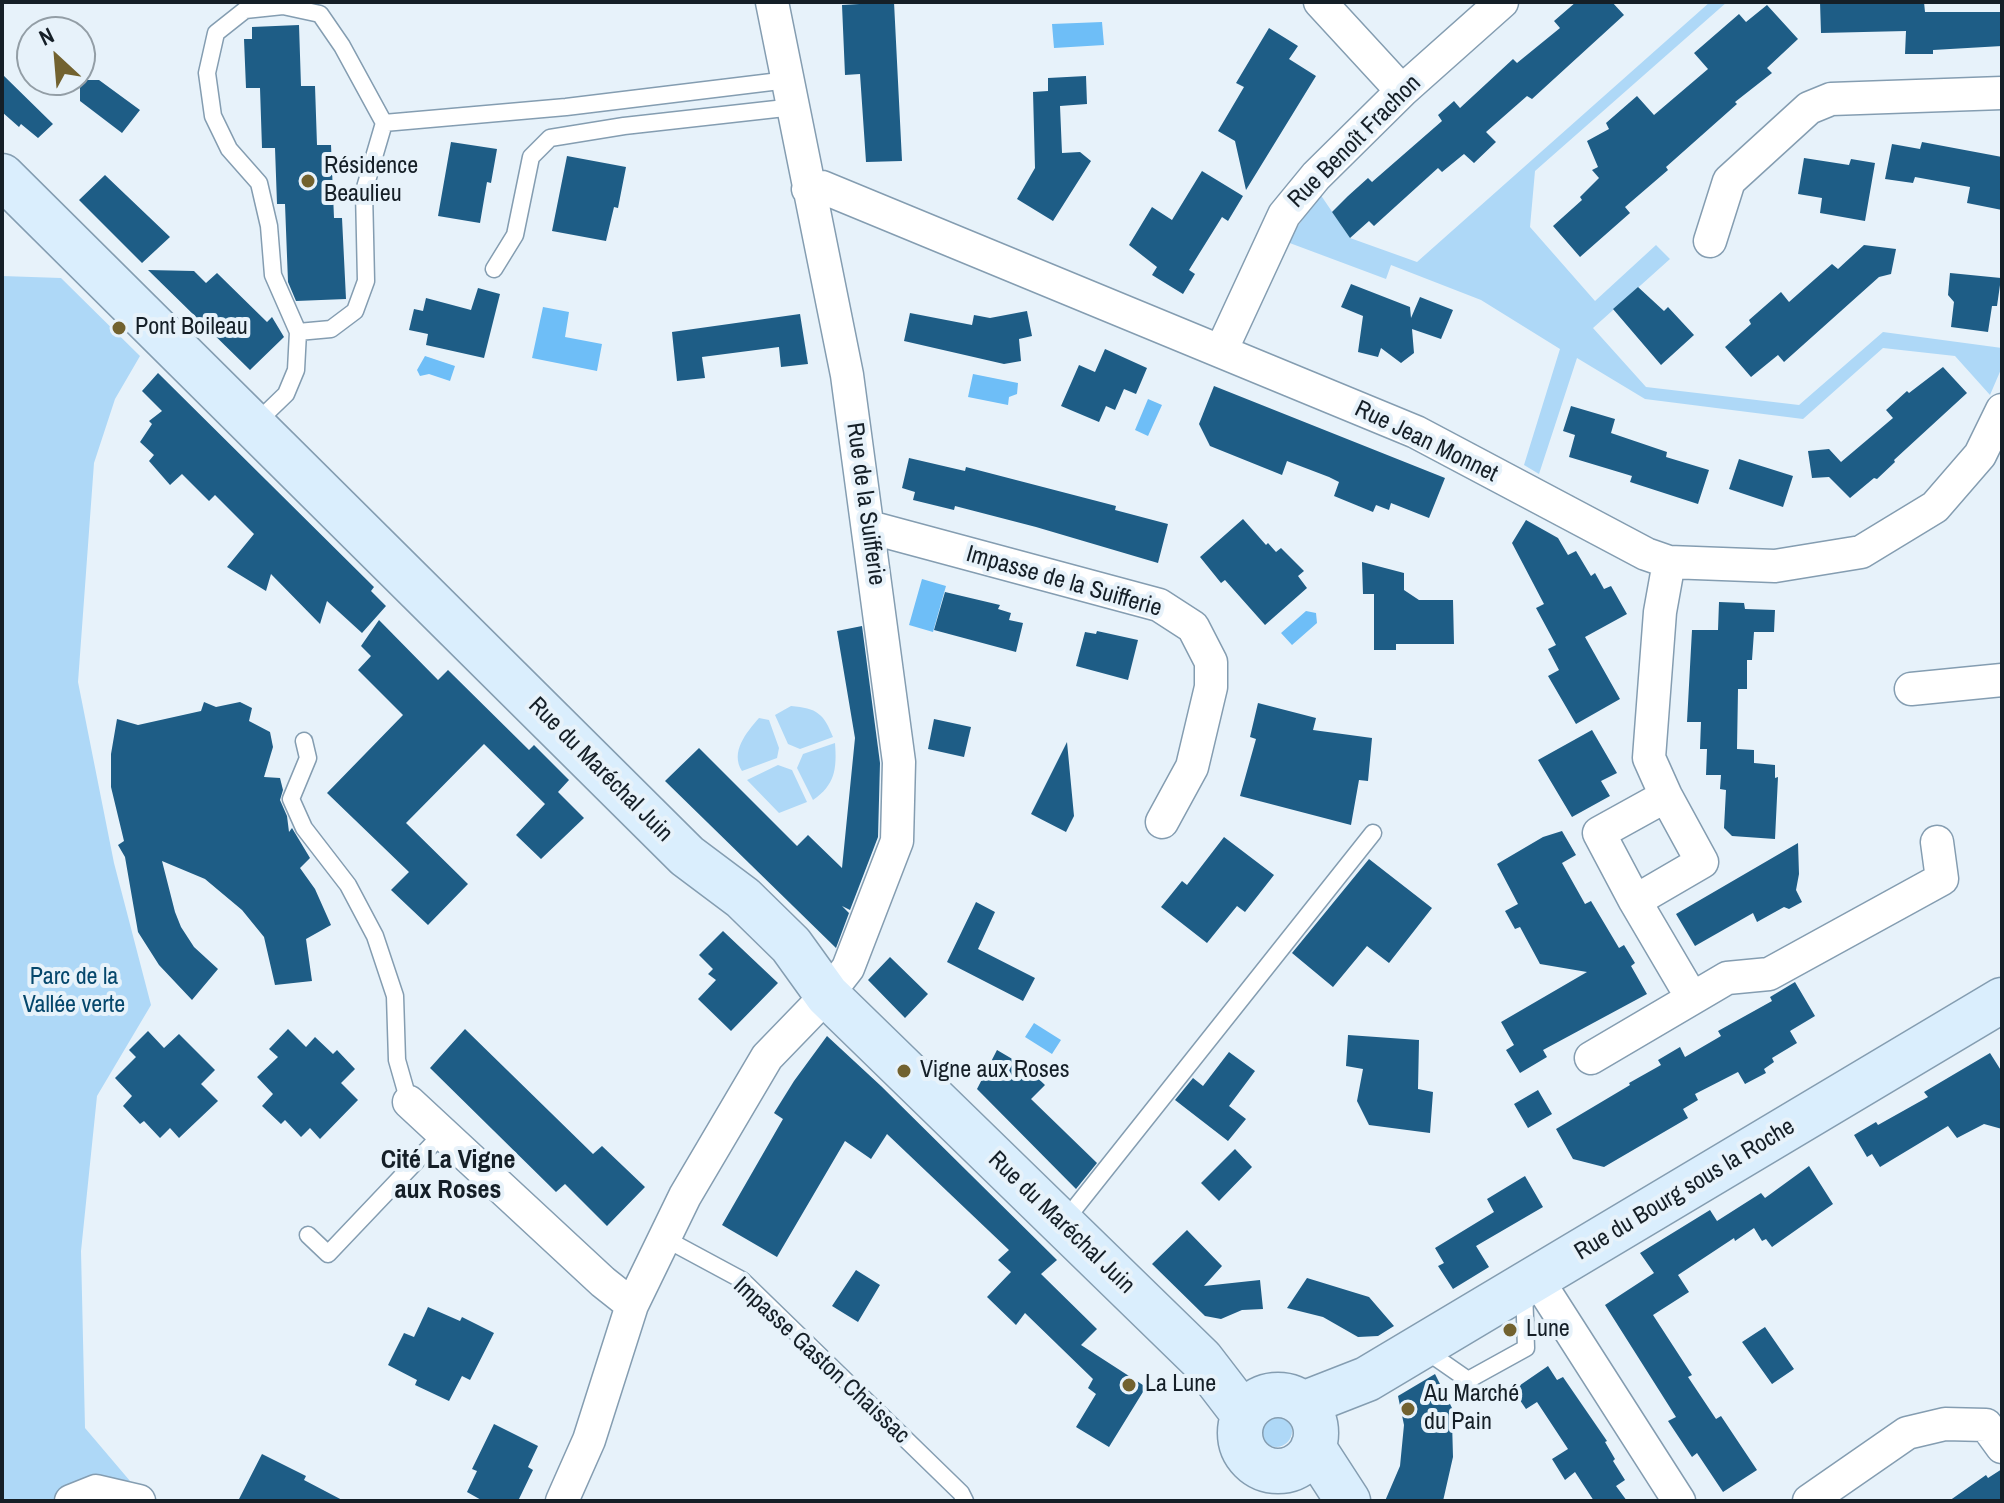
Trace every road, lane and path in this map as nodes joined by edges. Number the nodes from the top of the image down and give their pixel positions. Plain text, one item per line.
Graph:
1 (772, 2) edge
2 (1320, 2) edge
3 (1502, 2) edge
4 (1402, 91) junction
5 (2002, 93) edge
6 (791, 94) junction
7 (384, 123) junction
8 (2, 176) edge
9 (808, 189) junction
10 (1710, 241) dead end
11 (494, 269) dead end
12 (298, 332) junction
13 (1221, 351) junction
14 (2002, 410) edge
15 (254, 424) junction
16 (869, 527) junction
17 (1669, 562) junction
18 (2002, 680) edge
19 (1911, 689) dead end
20 (304, 741) dead end
21 (1666, 796) junction
22 (1162, 822) dead end
23 (1373, 833) dead end
24 (1937, 842) dead end
25 (1635, 901) junction
26 (827, 995) junction
27 (1692, 998) junction
28 (2002, 1000) edge
29 (1591, 1058) dead end
30 (409, 1102) joint
31 (443, 1133) junction
32 (1062, 1224) junction
33 (308, 1235) dead end
34 (664, 1238) junction
35 (1530, 1282) junction
36 (632, 1305) junction
37 (1251, 1407) junction
38 (1306, 1436) junction
39 (2002, 1447) edge
40 (71, 1501) edge
41 (135, 1501) edge
42 (562, 1501) edge
43 (965, 1501) edge
44 (1346, 1501) edge
45 (1679, 1501) edge
46 (1809, 1501) edge

1 - 6 street, Rue de la Suifferie
2 - 4 street
3 - 4 street, Rue Benoît Frachon
4 - 13 street, Rue Benoît Frachon
5 - 10 street
6 - 7 lane
6 - 9 street, Rue de la Suifferie
6 - 11 lane
7 - 12 lane
7 - 12 lane
8 - 15 main road, Rue du Maréchal Juin
9 - 13 street, Rue Jean Monnet
9 - 16 street, Rue de la Suifferie
12 - 15 lane
13 - 17 street, Rue Jean Monnet
14 - 17 street, Rue Jean Monnet
15 - 26 main road, Rue du Maréchal Juin
16 - 22 street, Impasse de la Suifferie
16 - 26 street, Rue de la Suifferie
17 - 21 street
18 - 19 street
20 - 30 lane
21 - 25 street
21 - 25 street
23 - 32 lane
24 - 27 street
25 - 27 street
26 - 32 main road, Rue du Maréchal Juin
26 - 34 street, Rue de la Suifferie
27 - 29 street
28 - 35 main road, Rue du Bourg sous la Roche
30 - 31 street
31 - 33 lane
31 - 36 street
32 - 37 main road, Rue du Maréchal Juin
34 - 36 street, Rue de la Suifferie
34 - 43 lane, Impasse Gaston Chaissac
35 - 38 main road, Rue du Bourg sous la Roche
35 - 45 street
36 - 42 street, Rue de la Suifferie
37 - 38 main road
37 - 38 main road
38 - 44 main road
39 - 46 street
40 - 41 street

